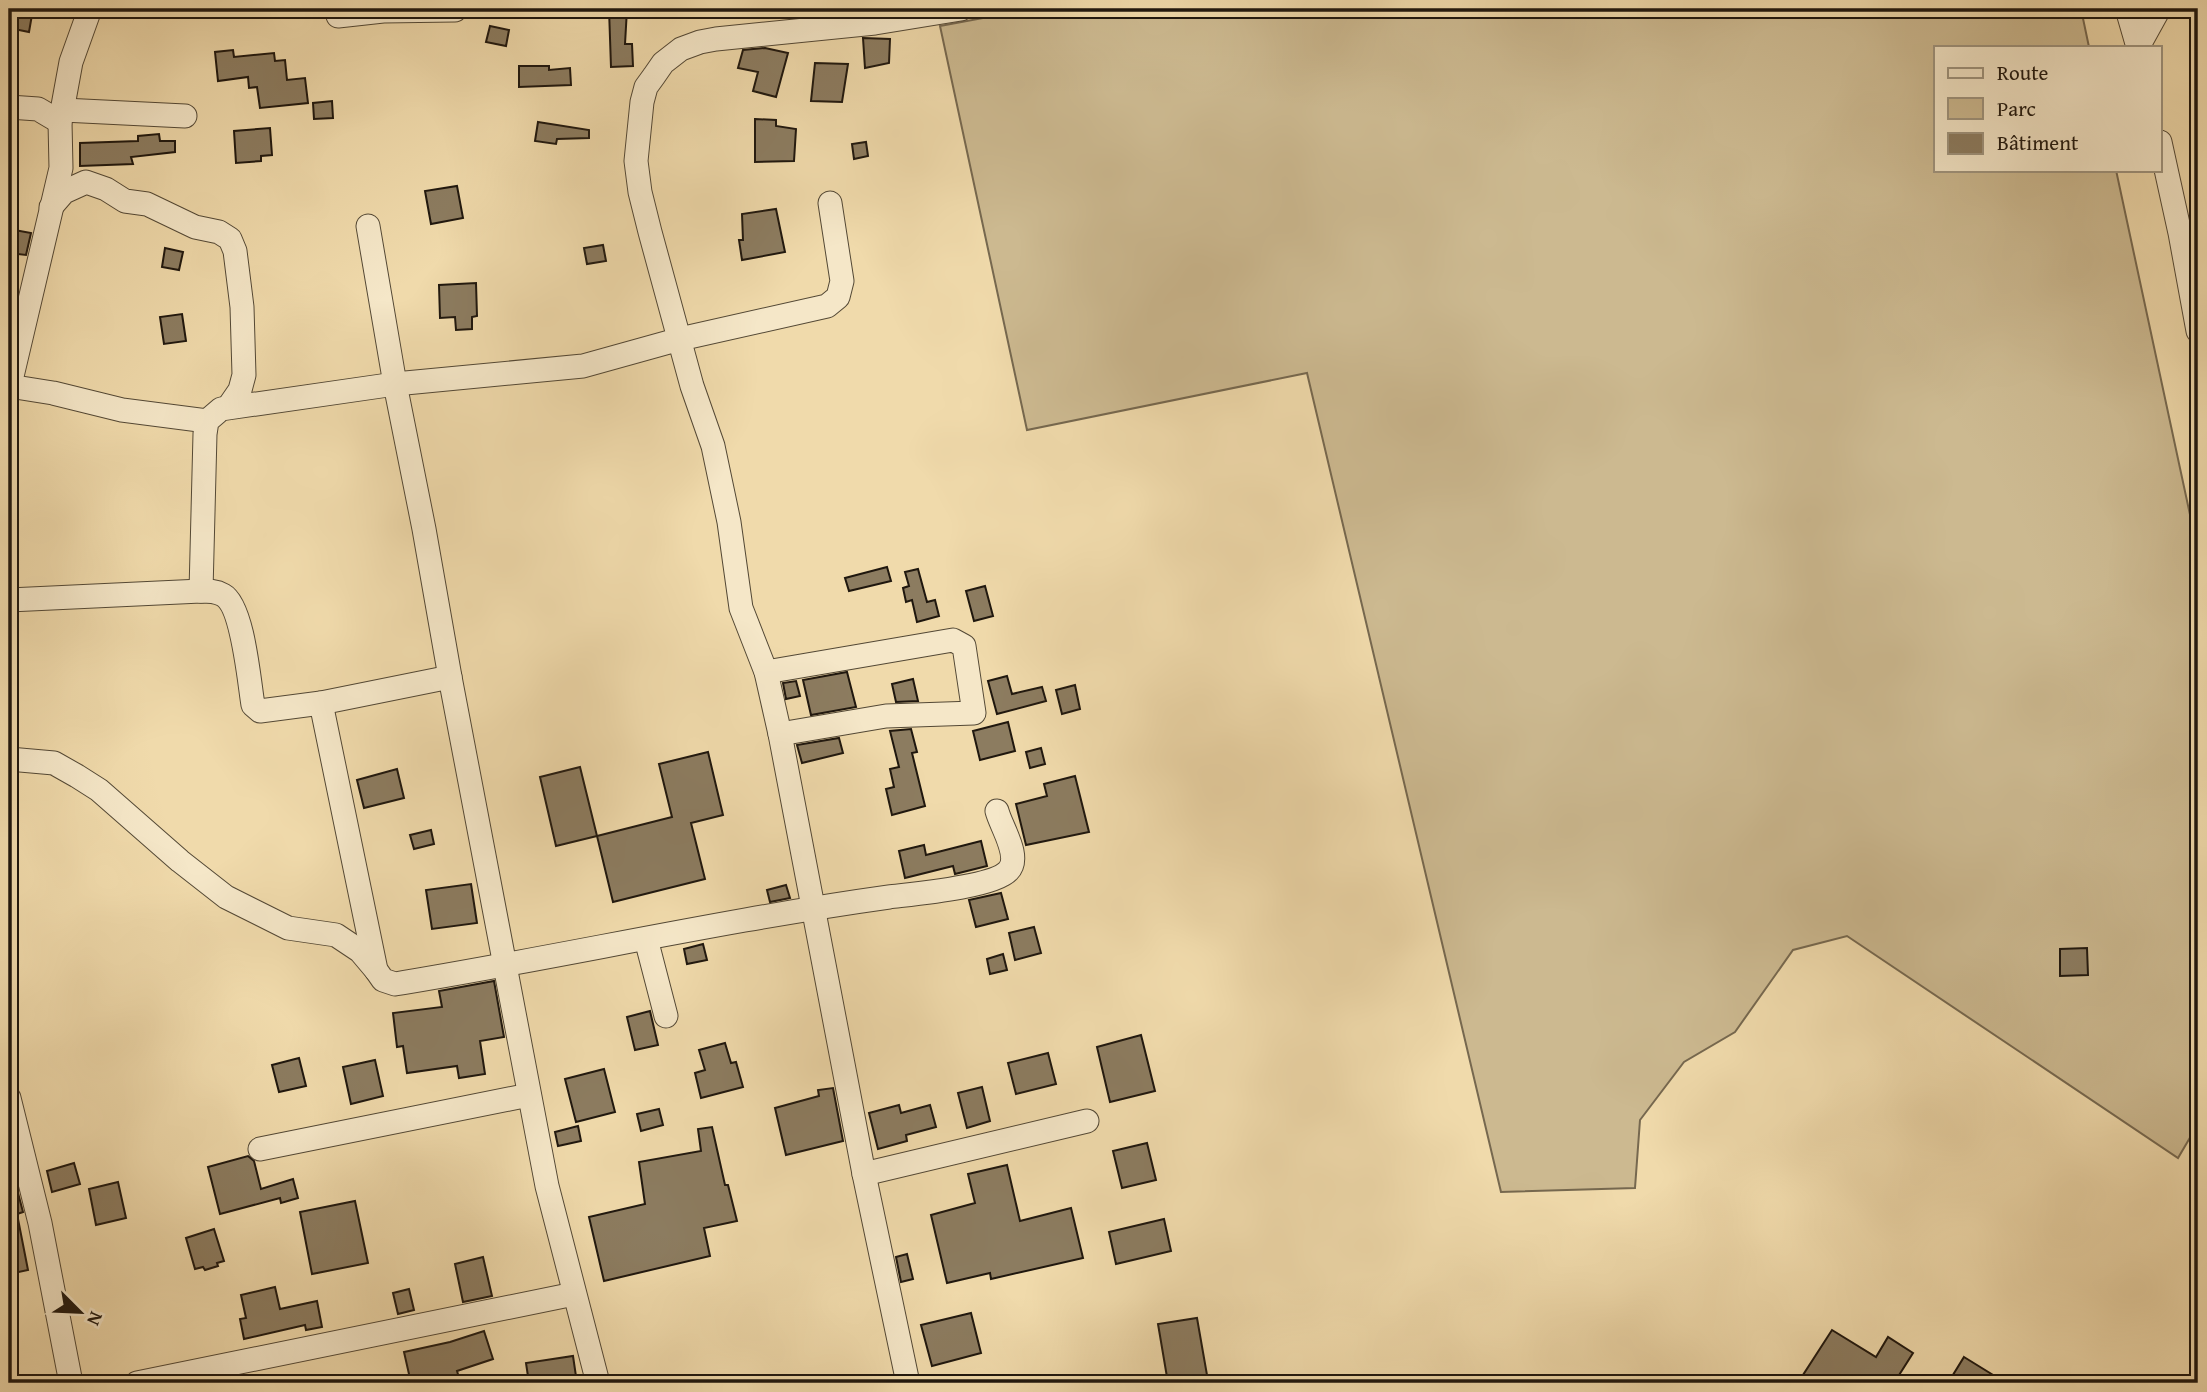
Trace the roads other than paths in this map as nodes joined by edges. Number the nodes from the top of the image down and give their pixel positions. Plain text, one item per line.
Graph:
1 (90, 9) edge
2 (340, 9) edge
3 (961, 9) edge
4 (2127, 9) edge
5 (2158, 9) edge
6 (455, 10) edge
7 (2138, 46) edge
8 (2139, 46) edge
9 (9, 107) edge
10 (62, 116) junction
11 (185, 116) dead end
12 (2162, 148) edge
13 (830, 203) dead end
14 (51, 207) junction
15 (368, 226) dead end
16 (2189, 232) edge
17 (2198, 331) edge
18 (680, 340) junction
19 (395, 384) junction
20 (9, 388) edge
21 (229, 406) junction
22 (207, 421) junction
23 (201, 591) junction
24 (9, 600) edge
25 (766, 673) junction
26 (450, 677) junction
27 (321, 703) junction
28 (780, 734) junction
29 (9, 759) edge
30 (997, 811) dead end
31 (813, 908) junction
32 (646, 939) junction
33 (506, 966) junction
34 (376, 970) junction
35 (666, 1016) dead end
36 (529, 1094) junction
37 (9, 1098) edge
38 (1087, 1121) dead end
39 (260, 1149) dead end
40 (864, 1174) junction
41 (574, 1294) junction
42 (71, 1383) edge
43 (137, 1383) edge
44 (598, 1383) edge
45 (908, 1383) edge

1 - 10 street
2 - 6 street
3 - 18 street
4 - 7 street
5 - 8 street
9 - 10 street
10 - 11 street
10 - 14 street
12 - 16 street
13 - 18 street
14 - 20 street
14 - 21 street
15 - 19 street
16 - 17 street
18 - 19 street
18 - 25 street
19 - 21 street
19 - 26 street
20 - 22 street
21 - 22 street
22 - 23 street
23 - 24 street
23 - 27 street
25 - 28 street
25 - 28 street
26 - 27 street
26 - 33 street
27 - 34 street
28 - 31 street
29 - 34 street
30 - 31 street
31 - 32 street
31 - 40 street
32 - 33 street
32 - 35 street
33 - 34 street
33 - 36 street
36 - 39 street
36 - 41 street
37 - 42 street
38 - 40 street
40 - 45 street
41 - 43 street
41 - 44 street

